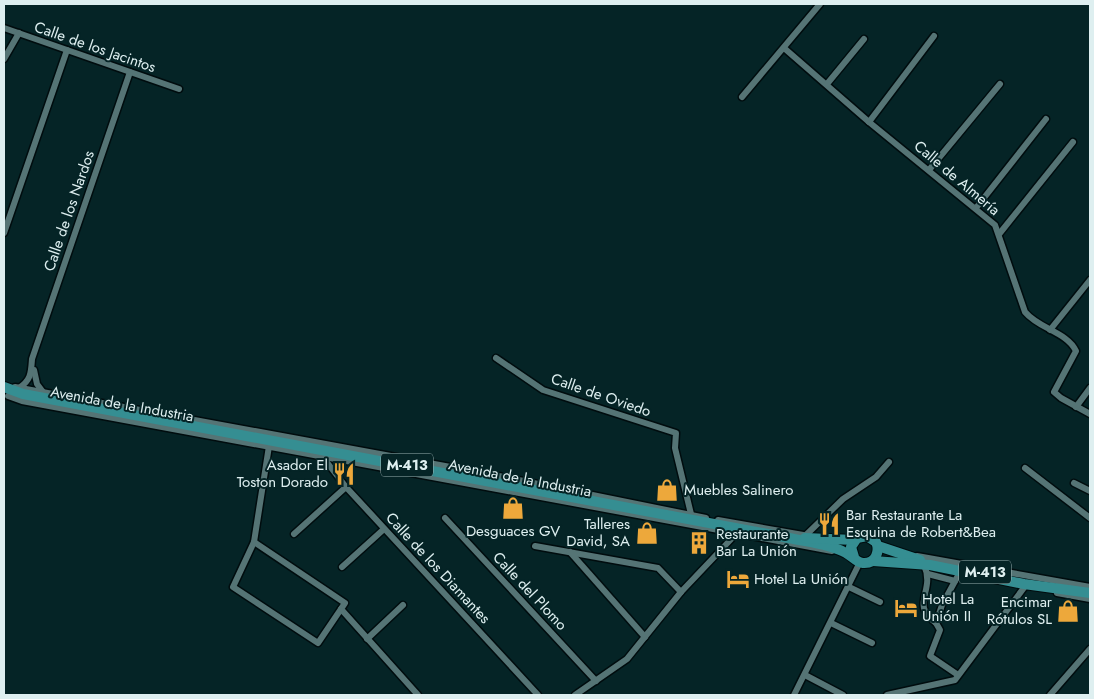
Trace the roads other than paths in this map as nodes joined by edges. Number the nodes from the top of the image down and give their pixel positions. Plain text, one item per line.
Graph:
1 (820, 4) edge
2 (4, 28) edge
3 (19, 33) junction
4 (934, 36) dead end
5 (864, 39) dead end
6 (784, 48) junction
7 (67, 50) junction
8 (4, 59) edge
9 (130, 72) junction
10 (827, 84) junction
11 (1000, 84) dead end
12 (179, 89) dead end
13 (742, 97) dead end
14 (1046, 119) dead end
15 (869, 122) junction
16 (1073, 142) dead end
17 (930, 170) junction
18 (976, 208) junction
19 (1000, 232) junction
20 (4, 233) edge
21 (1090, 280) edge
22 (1050, 330) junction
23 (496, 358) dead end
24 (32, 359) junction
25 (1090, 388) edge
26 (5, 391) edge
27 (21, 391) junction
28 (43, 392) junction
29 (1076, 407) junction
30 (1090, 414) edge
31 (269, 446) junction
32 (322, 456) junction
33 (889, 462) dead end
34 (1025, 468) dead end
35 (1074, 483) dead end
36 (346, 487) junction
37 (1090, 491) edge
38 (691, 514) junction
39 (445, 518) dead end
40 (1090, 518) edge
41 (384, 529) junction
42 (294, 534) dead end
43 (735, 535) junction
44 (806, 535) junction
45 (790, 538) junction
46 (820, 538) junction
47 (855, 540) junction
48 (254, 542) junction
49 (535, 546) dead end
50 (878, 546) junction
51 (570, 552) junction
52 (902, 554) junction
53 (855, 558) junction
54 (873, 560) junction
55 (342, 567) dead end
56 (926, 570) junction
57 (958, 576) junction
58 (1024, 584) junction
59 (849, 587) junction
60 (1090, 587) edge
61 (1068, 589) junction
62 (681, 592) junction
63 (1090, 594) edge
64 (1090, 600) edge
65 (880, 602) dead end
66 (404, 605) dead end
67 (341, 609) junction
68 (831, 623) junction
69 (936, 623) junction
70 (645, 637) junction
71 (367, 639) junction
72 (872, 643) dead end
73 (1090, 649) edge
74 (805, 675) junction
75 (958, 675) junction
76 (596, 681) junction
77 (418, 695) edge
78 (538, 695) edge
79 (575, 695) edge
80 (794, 695) edge
81 (844, 695) edge
82 (887, 695) edge
83 (1050, 695) edge

1 - 6 street
2 - 3 street, Calle de los Jacintos
3 - 7 street, Calle de los Jacintos
3 - 8 street
4 - 15 street
5 - 10 street
6 - 10 street, Calle de Almería
6 - 13 street
7 - 9 street, Calle de los Jacintos
7 - 20 street
9 - 12 street, Calle de los Jacintos
9 - 24 street, Calle de los Nardos
10 - 15 street, Calle de Almería
11 - 17 street
14 - 18 street
15 - 17 street, Calle de Almería
16 - 19 street
17 - 18 street, Calle de Almería
18 - 19 street, Calle de Almería
19 - 22 street, Calle de Almería
21 - 22 street
22 - 29 street, Calle de Almería
23 - 38 street, Calle de Oviedo
24 - 27 street, Calle de los Nardos
24 - 28 street
25 - 29 street
26 - 27 main road, Avenida de la Industria / M-413
26 - 31 street, Avenida de la Industria
27 - 28 street, Avenida de la Industria
27 - 45 main road, Avenida de la Industria / M-413
28 - 38 street, Avenida de la Industria
29 - 30 street, Calle de Almería
31 - 32 street, Avenida de la Industria
31 - 48 street
32 - 36 street, Calle de los Diamantes
32 - 43 street, Avenida de la Industria
33 - 44 street
34 - 40 street
35 - 37 street
36 - 41 street, Calle de los Diamantes
36 - 42 street
38 - 44 street, Avenida de la Industria
39 - 76 street, Calle del Plomo
41 - 55 street
41 - 78 street, Calle de los Diamantes
43 - 53 street, Avenida de la Industria
43 - 62 street
44 - 46 street, Avenida de la Industria
45 - 46 main road, Avenida de la Industria / M-413
45 - 53 main road, Avenida de la Industria / M-413
46 - 47 main road, Avenida de la Industria / M-413
47 - 50 main road, M-413
47 - 53 main road
48 - 67 street
48 - 67 street
49 - 51 street
50 - 52 main road, M-413
50 - 54 main road
51 - 62 street
51 - 70 street
52 - 60 street
52 - 61 main road, M-413
53 - 54 main road, M-413
53 - 59 street
54 - 56 main road, M-413
56 - 57 main road, M-413
56 - 69 street
57 - 58 main road, M-413
57 - 69 street
58 - 61 main road, M-413
58 - 64 street
58 - 75 street
59 - 65 street
59 - 68 street
61 - 63 main road, M-413
62 - 70 street
66 - 71 street
67 - 71 street
68 - 72 street
68 - 74 street
69 - 75 street
70 - 76 street
71 - 77 street
73 - 83 street
74 - 80 street
74 - 81 street
75 - 82 street
76 - 79 street

